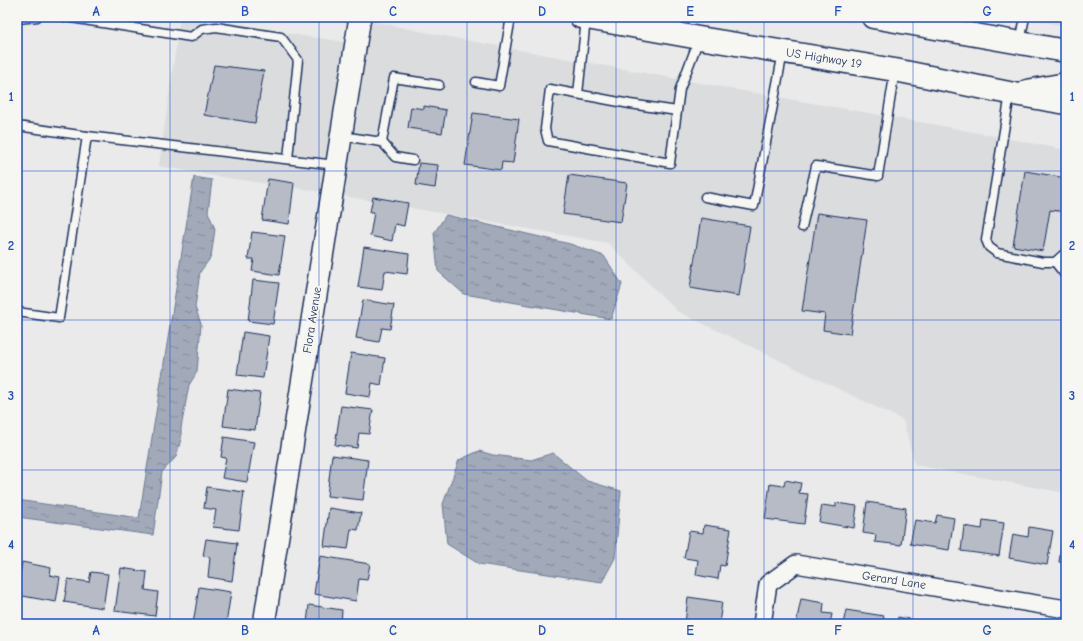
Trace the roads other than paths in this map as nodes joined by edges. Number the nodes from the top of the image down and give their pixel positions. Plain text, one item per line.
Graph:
1 (36, 17) edge
2 (65, 17) edge
3 (360, 17) edge
4 (511, 17) edge
5 (873, 17) edge
6 (1025, 17) edge
7 (583, 18) edge
8 (17, 19) edge
9 (699, 38) junction
10 (1019, 43) junction
11 (1066, 51) edge
12 (783, 52) junction
13 (895, 70) junction
14 (476, 82) dead end
15 (1066, 84) edge
16 (439, 85) dead end
17 (1012, 93) junction
18 (578, 94) junction
19 (1066, 103) edge
20 (677, 111) junction
21 (17, 126) edge
22 (87, 136) junction
23 (342, 136) junction
24 (382, 142) junction
25 (288, 159) junction
26 (413, 160) dead end
27 (337, 165) junction
28 (705, 198) dead end
29 (802, 227) dead end
30 (1066, 252) edge
31 (1055, 262) junction
32 (1066, 276) edge
33 (17, 312) edge
34 (1066, 609) edge
35 (264, 624) edge
36 (762, 624) edge

1 - 8 lane
2 - 25 lane
3 - 23 street, Flora Avenue
4 - 14 lane
5 - 10 highway
6 - 10 lane
7 - 9 highway, US Highway 19
7 - 18 lane
9 - 12 highway, US Highway 19
9 - 20 lane
10 - 11 highway
12 - 13 highway, US Highway 19
12 - 28 lane
13 - 17 highway, US Highway 19
13 - 29 lane
15 - 17 highway
16 - 24 lane
17 - 19 highway, US Highway 19
17 - 31 lane
18 - 20 lane
18 - 20 lane
21 - 22 lane
22 - 25 lane
22 - 33 lane
23 - 24 lane
23 - 27 street, Flora Avenue
24 - 26 lane
25 - 27 lane
27 - 35 street, Flora Avenue
30 - 31 lane
31 - 32 lane
34 - 36 street, Gerard Lane

